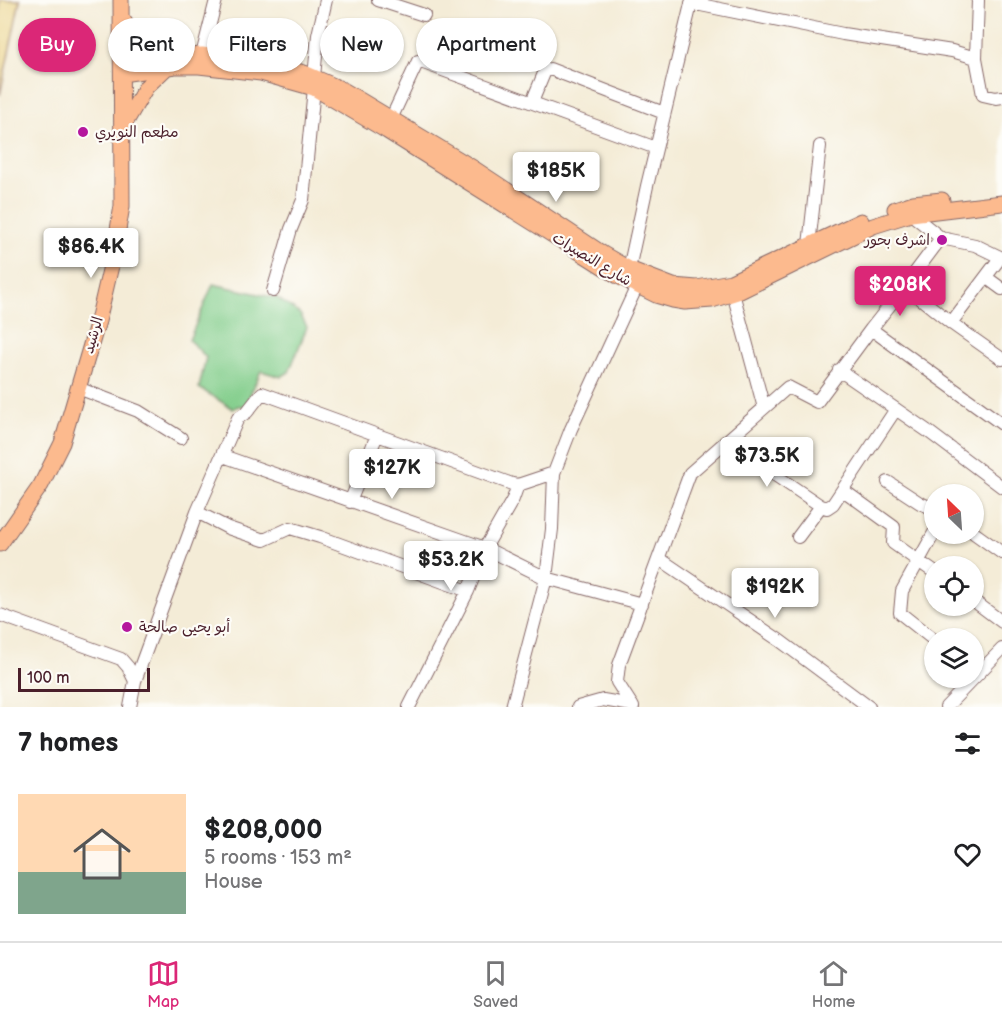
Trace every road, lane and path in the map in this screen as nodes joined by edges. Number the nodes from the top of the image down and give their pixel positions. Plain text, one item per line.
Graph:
1 (122, 0) edge
2 (216, 0) edge
3 (326, 0) edge
4 (378, 0) edge
5 (978, 0) edge
6 (691, 2) edge
7 (424, 15) dead end
8 (123, 18) edge
9 (202, 55) junction
10 (195, 56) edge
11 (976, 58) junction
12 (195, 65) edge
13 (122, 72) edge
14 (159, 72) edge
15 (314, 83) junction
16 (1002, 97) edge
17 (532, 102) junction
18 (664, 114) junction
19 (391, 119) junction
20 (123, 127) junction
21 (820, 146) dead end
22 (656, 148) junction
23 (1002, 193) edge
24 (1002, 203) edge
25 (911, 214) junction
26 (941, 238) junction
27 (809, 245) junction
28 (1001, 258) edge
29 (629, 269) junction
30 (987, 278) junction
31 (637, 285) junction
32 (905, 286) junction
33 (1002, 289) edge
34 (273, 291) dead end
35 (734, 293) junction
36 (951, 323) junction
37 (871, 329) junction
38 (1002, 359) edge
39 (839, 370) junction
40 (78, 388) junction
41 (764, 408) junction
42 (896, 410) junction
43 (1002, 424) edge
44 (377, 435) junction
45 (181, 438) dead end
46 (726, 442) junction
47 (223, 456) junction
48 (554, 472) junction
49 (888, 482) dead end
50 (518, 485) junction
51 (1002, 487) edge
52 (843, 490) junction
53 (350, 502) junction
54 (924, 505) edge
55 (821, 506) junction
56 (197, 512) junction
57 (798, 537) dead end
58 (984, 540) edge
59 (0, 544) edge
60 (927, 544) edge
61 (485, 548) junction
62 (1002, 553) edge
63 (660, 559) junction
64 (918, 560) junction
65 (924, 564) edge
66 (546, 578) junction
67 (468, 591) junction
68 (642, 604) junction
69 (984, 608) edge
70 (0, 615) edge
71 (1002, 622) edge
72 (924, 632) edge
73 (1002, 649) edge
74 (984, 664) edge
75 (135, 681) junction
76 (962, 688) edge
77 (631, 706) edge
78 (130, 707) edge
79 (409, 707) edge
80 (512, 707) edge
81 (578, 707) edge
82 (869, 707) edge
83 (946, 707) edge

1 - 8 main road, الرشيد
2 - 9 street
3 - 15 street
4 - 7 street
5 - 11 street
6 - 11 street
6 - 18 street
9 - 10 main road, شارع النصيرات
9 - 15 main road, شارع النصيرات
11 - 16 street
12 - 15 main road, شارع النصيرات
13 - 20 main road, الرشيد
14 - 20 main road
15 - 19 main road, شارع النصيرات
15 - 31 main road, شارع النصيرات
15 - 34 street
17 - 18 street
17 - 19 street
17 - 22 street
18 - 22 street
19 - 29 main road, شارع النصيرات
20 - 40 main road, الرشيد
21 - 27 street
22 - 29 street
23 - 27 main road, شارع النصيرات
24 - 25 main road, شارع النصيرات
25 - 26 street
25 - 35 main road, شارع النصيرات
26 - 28 street
26 - 32 street
27 - 29 main road, شارع النصيرات
28 - 30 street
30 - 33 street
30 - 36 street
31 - 35 main road, شارع النصيرات
31 - 48 street
32 - 36 street
32 - 37 street
35 - 41 street
36 - 38 street
37 - 39 street
37 - 43 street
39 - 41 street
39 - 42 street
40 - 45 street
40 - 59 main road, الرشيد
41 - 46 street
42 - 51 street
42 - 52 street
44 - 47 street
44 - 50 street
44 - 53 street
46 - 55 street
46 - 63 street
47 - 53 street
47 - 56 street
48 - 50 street
48 - 66 street
49 - 54 street
50 - 61 street
52 - 55 street
52 - 64 street
53 - 61 street
55 - 57 street
56 - 67 street
56 - 75 street
58 - 62 street
60 - 64 street
61 - 66 street
61 - 67 street
63 - 68 street
63 - 82 street
64 - 65 street
64 - 72 street
66 - 68 street
66 - 80 street
67 - 79 street
68 - 77 street
69 - 71 street
70 - 75 street
73 - 74 street
75 - 78 street
76 - 83 street
77 - 81 street

